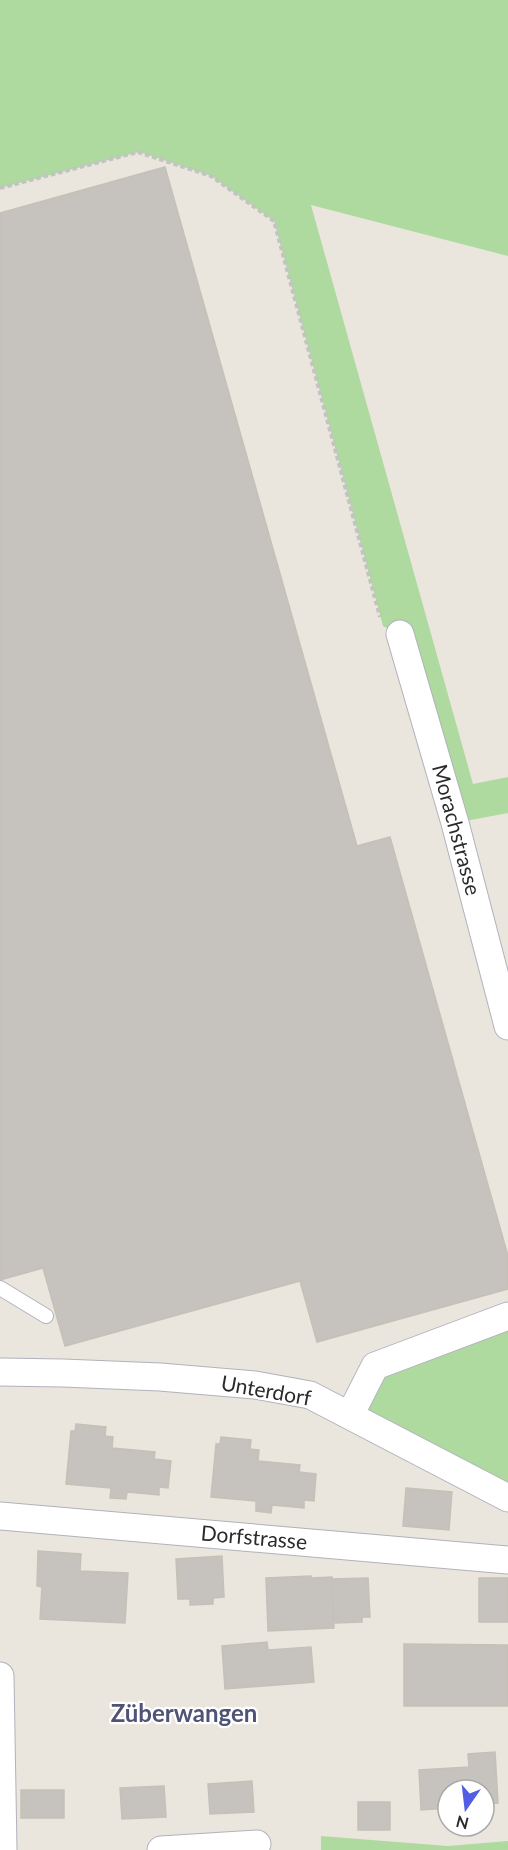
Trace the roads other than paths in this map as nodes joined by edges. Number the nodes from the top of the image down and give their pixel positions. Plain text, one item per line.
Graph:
1 (400, 634) road end
2 (508, 1026) edge
3 (0, 1288) edge
4 (46, 1316) dead end
5 (508, 1316) edge
6 (0, 1372) edge
7 (350, 1415) junction
8 (508, 1498) edge
9 (0, 1516) edge
10 (508, 1560) edge
11 (0, 1676) edge
12 (257, 1844) dead end
13 (3, 1850) edge
14 (161, 1850) edge

1 - 2 street, Morachstrasse
3 - 4 lane
5 - 7 street
6 - 7 street, Unterdorf
7 - 8 street, Unterdorf
9 - 10 street, Dorfstrasse
11 - 13 street
12 - 14 street

